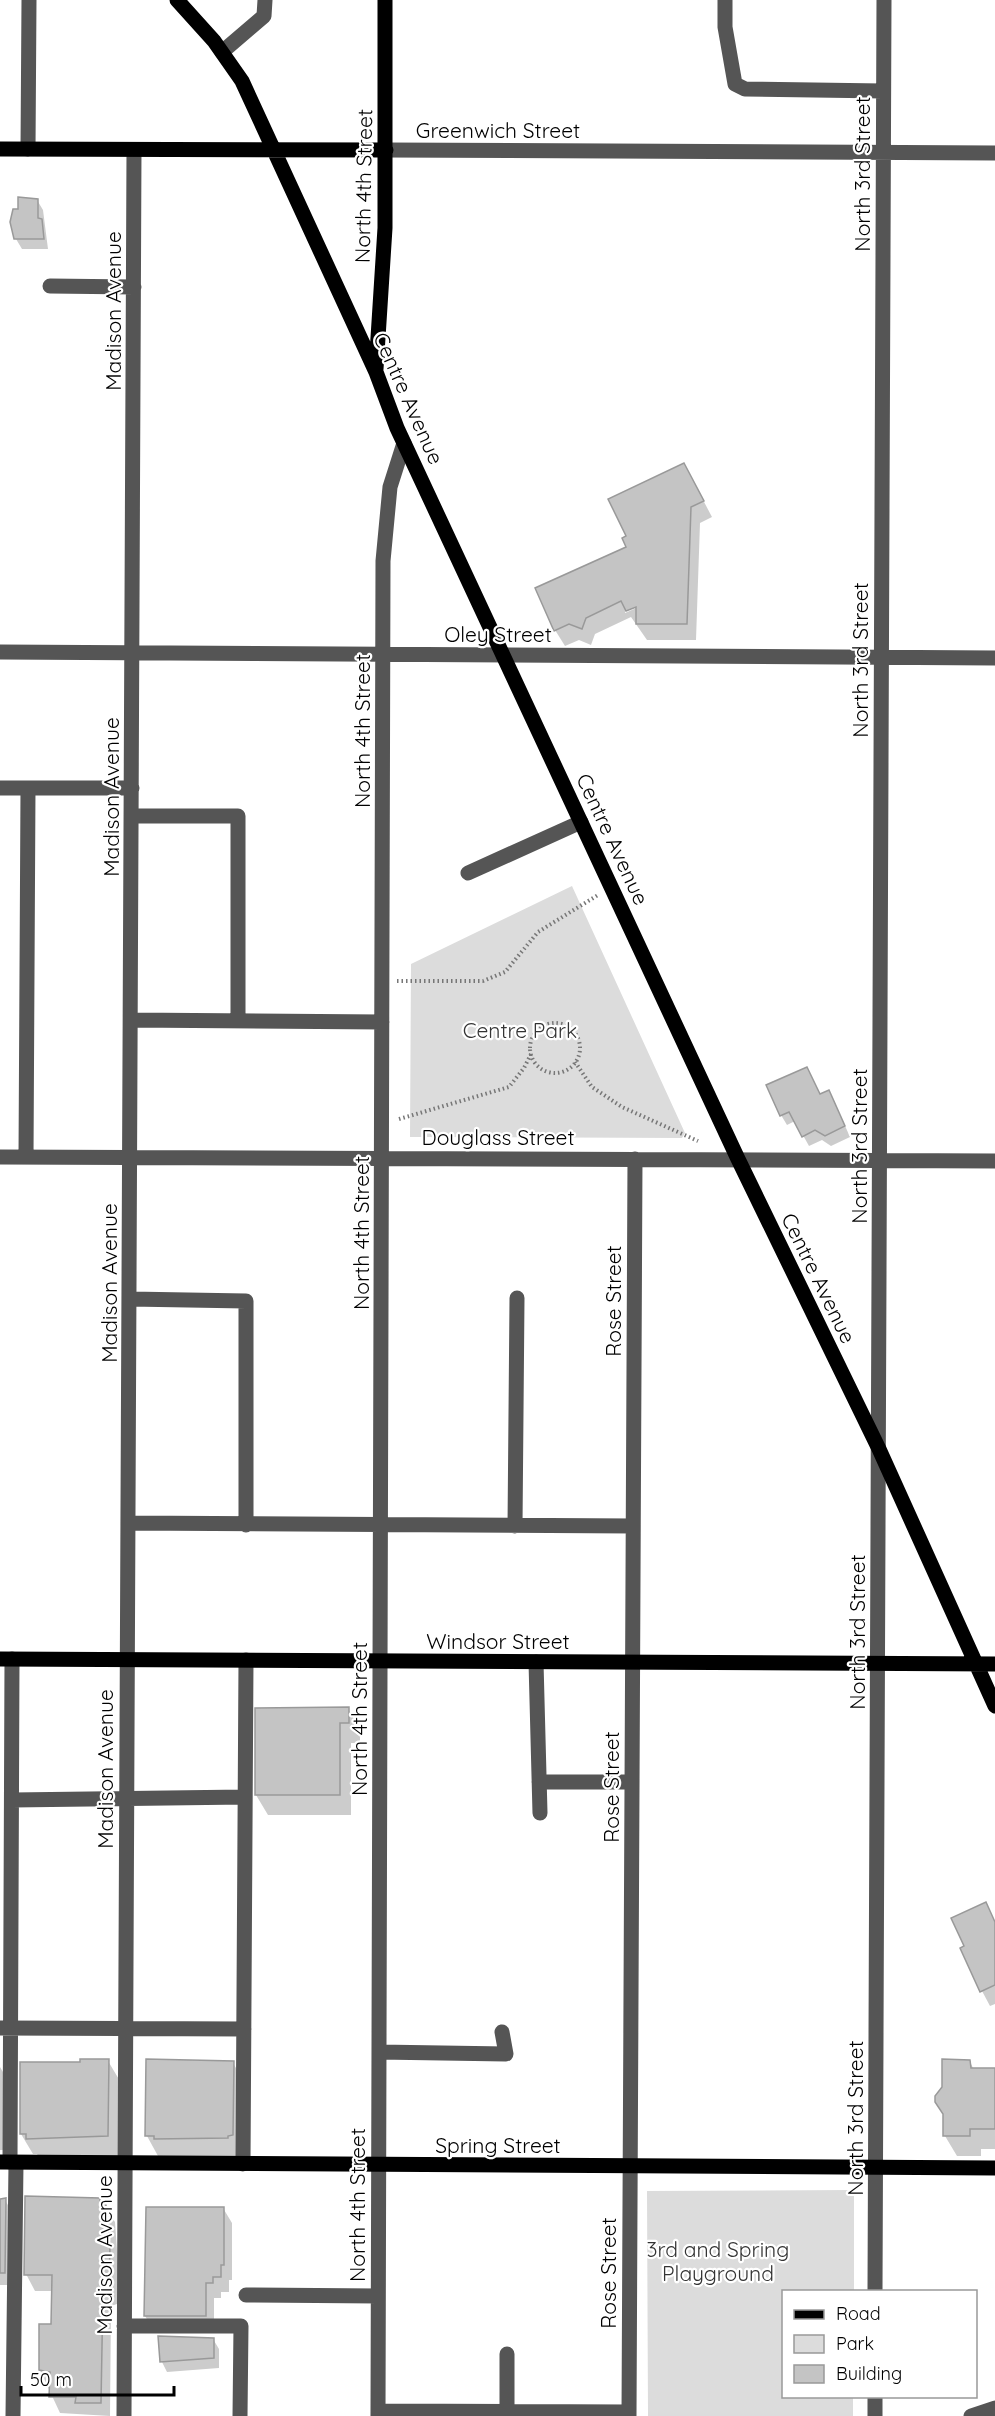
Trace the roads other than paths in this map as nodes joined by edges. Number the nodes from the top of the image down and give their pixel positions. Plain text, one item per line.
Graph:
1 (29, 0) edge
2 (265, 0) edge
3 (385, 0) edge
4 (725, 0) edge
5 (884, 0) edge
6 (184, 2) edge
7 (222, 52) junction
8 (883, 91) junction
9 (0, 149) edge
10 (28, 149) junction
11 (134, 150) junction
12 (272, 150) junction
13 (386, 150) junction
14 (883, 153) junction
15 (995, 153) edge
16 (50, 286) dead end
17 (134, 287) junction
18 (376, 372) junction
19 (404, 443) junction
20 (0, 652) edge
21 (132, 652) junction
22 (383, 655) junction
23 (504, 655) junction
24 (881, 657) junction
25 (995, 658) edge
26 (0, 788) edge
27 (28, 788) junction
28 (132, 788) junction
29 (132, 816) junction
30 (581, 822) junction
31 (468, 873) dead end
32 (131, 1020) junction
33 (238, 1021) junction
34 (382, 1022) junction
35 (0, 1157) edge
36 (26, 1157) junction
37 (130, 1157) junction
38 (382, 1158) junction
39 (635, 1159) junction
40 (738, 1159) junction
41 (880, 1160) junction
42 (995, 1161) edge
43 (130, 1299) junction
44 (517, 1299) dead end
45 (879, 1449) junction
46 (128, 1523) junction
47 (246, 1525) junction
48 (382, 1525) junction
49 (515, 1526) junction
50 (633, 1526) junction
51 (6, 1659) edge
52 (125, 1660) junction
53 (246, 1660) junction
54 (381, 1661) junction
55 (536, 1662) junction
56 (632, 1662) junction
57 (877, 1664) junction
58 (975, 1664) junction
59 (995, 1664) edge
60 (995, 1706) edge
61 (539, 1782) junction
62 (632, 1782) junction
63 (127, 1797) junction
64 (245, 1797) junction
65 (12, 1800) junction
66 (540, 1813) dead end
67 (5, 2028) edge
68 (126, 2028) junction
69 (244, 2029) junction
70 (502, 2032) dead end
71 (379, 2052) junction
72 (8, 2162) edge
73 (125, 2163) junction
74 (243, 2164) junction
75 (378, 2165) junction
76 (630, 2167) junction
77 (876, 2168) junction
78 (995, 2168) edge
79 (875, 2290) edge
80 (246, 2295) dead end
81 (378, 2296) junction
82 (124, 2326) junction
83 (507, 2354) dead end
84 (875, 2398) edge
85 (995, 2408) edge
86 (378, 2413) edge
87 (506, 2414) edge
88 (629, 2414) edge
89 (13, 2416) edge
90 (124, 2416) edge
91 (240, 2416) edge
92 (874, 2416) edge
93 (971, 2416) edge

1 - 10 street
2 - 7 street
3 - 13 main road, North 4th Street
4 - 8 street
5 - 8 street, North 3rd Street
6 - 7 main road, Centre Avenue
7 - 12 main road, Centre Avenue
8 - 14 street, North 3rd Street
9 - 10 main road, Greenwich Street
10 - 11 main road, Greenwich Street
11 - 12 main road, Greenwich Street
11 - 17 street, Madison Avenue
12 - 13 main road, Greenwich Street
12 - 18 main road, Centre Avenue
13 - 14 street, Greenwich Street
13 - 18 main road, North 4th Street
14 - 15 street, Greenwich Street
14 - 24 street, North 3rd Street
16 - 17 street
17 - 21 street, Madison Avenue
18 - 19 main road, Centre Avenue
19 - 22 street, North 4th Street
19 - 23 main road, Centre Avenue
20 - 21 street, Oley Street
21 - 22 street, Oley Street
21 - 28 street, Madison Avenue
22 - 23 street, Oley Street
22 - 34 street, North 4th Street
23 - 24 street, Oley Street
23 - 30 main road, Centre Avenue
24 - 25 street, Oley Street
24 - 41 street, North 3rd Street
26 - 27 street
27 - 28 street
27 - 36 street
28 - 29 street, Madison Avenue
29 - 32 street, Madison Avenue
29 - 33 street
30 - 31 street
30 - 40 main road, Centre Avenue
32 - 33 street
32 - 37 street, Madison Avenue
33 - 34 street
34 - 38 street, North 4th Street
35 - 36 street, Douglass Street
36 - 37 street, Douglass Street
37 - 38 street, Douglass Street
37 - 43 street, Madison Avenue
38 - 39 street, Douglass Street
38 - 48 street, North 4th Street
39 - 40 street, Douglass Street
39 - 50 street, Rose Street
40 - 41 street, Douglass Street
40 - 45 main road, Centre Avenue
41 - 42 street, Douglass Street
41 - 45 street, North 3rd Street
43 - 46 street, Madison Avenue
43 - 47 street
44 - 49 street
45 - 57 street, North 3rd Street
45 - 58 main road, Centre Avenue
46 - 47 street
46 - 52 street, Madison Avenue
47 - 48 street
48 - 49 street
48 - 54 street, North 4th Street
49 - 50 street
50 - 56 street, Rose Street
51 - 52 main road, Windsor Street
51 - 65 street
52 - 53 main road, Windsor Street
52 - 63 street, Madison Avenue
53 - 54 main road, Windsor Street
53 - 64 street
54 - 55 main road, Windsor Street
54 - 71 street, North 4th Street
55 - 56 main road, Windsor Street
55 - 61 street
56 - 57 main road, Windsor Street
56 - 62 street, Rose Street
57 - 58 main road, Windsor Street
57 - 77 street, North 3rd Street
58 - 59 main road, Windsor Street
58 - 60 main road, Centre Avenue
61 - 62 street
61 - 66 street
62 - 76 street, Rose Street
63 - 64 street
63 - 65 street
63 - 68 street, Madison Avenue
64 - 69 street
65 - 67 street
67 - 68 street
67 - 72 street
68 - 69 street
68 - 73 street, Madison Avenue
69 - 74 street
70 - 71 street
71 - 75 street, North 4th Street
72 - 73 main road, Spring Street
72 - 89 street
73 - 74 main road, Spring Street
73 - 82 street, Madison Avenue
74 - 75 main road, Spring Street
75 - 76 main road, Spring Street
75 - 81 street, North 4th Street
76 - 77 main road, Spring Street
76 - 88 street, Rose Street
77 - 78 main road, Spring Street
77 - 79 street, North 3rd Street
80 - 81 street
81 - 86 street, North 4th Street
82 - 90 street, Madison Avenue
82 - 91 street
83 - 87 street
84 - 92 street
85 - 93 street
86 - 87 street
87 - 88 street

